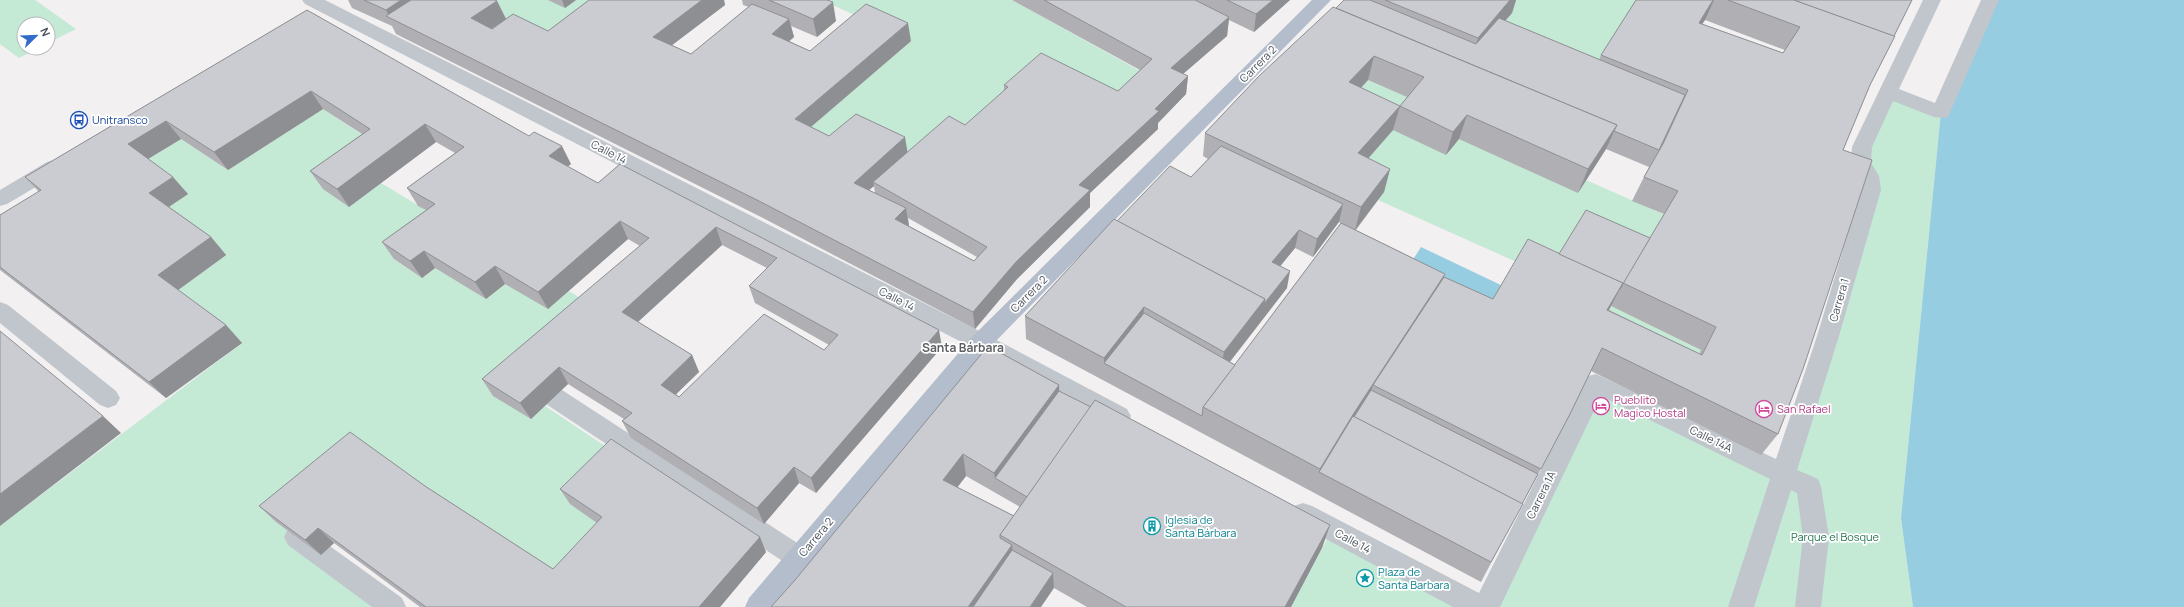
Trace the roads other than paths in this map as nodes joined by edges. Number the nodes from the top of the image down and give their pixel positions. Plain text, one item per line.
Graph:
1 (1322, 0) edge
2 (1932, 0) edge
3 (1990, 0) edge
4 (319, 6) edge
5 (1888, 92) junction
6 (68, 159) edge
7 (0, 199) edge
8 (0, 311) edge
9 (981, 342) junction
10 (1596, 383) joint
11 (554, 397) dead end
12 (108, 398) dead end
13 (1136, 425) edge
14 (1784, 474) junction
15 (1283, 503) edge
16 (276, 522) edge
17 (798, 558) junction
18 (393, 607) edge
19 (758, 607) edge
20 (1479, 607) edge
21 (1486, 607) edge
22 (1741, 607) edge
23 (1808, 607) edge

1 - 9 main road, Carrera 2
2 - 5 street, Carrera 1
3 - 5 street
4 - 9 street, Calle 14
5 - 14 street, Carrera 1
6 - 7 street
8 - 12 street
9 - 13 street, Calle 14
9 - 17 main road, Carrera 2
10 - 14 street, Calle 14A
10 - 21 street, Carrera 1A
11 - 17 street
14 - 22 street, Carrera 1
14 - 23 street, Calle 14A
15 - 20 street, Calle 14
16 - 18 street
17 - 19 main road, Carrera 2

